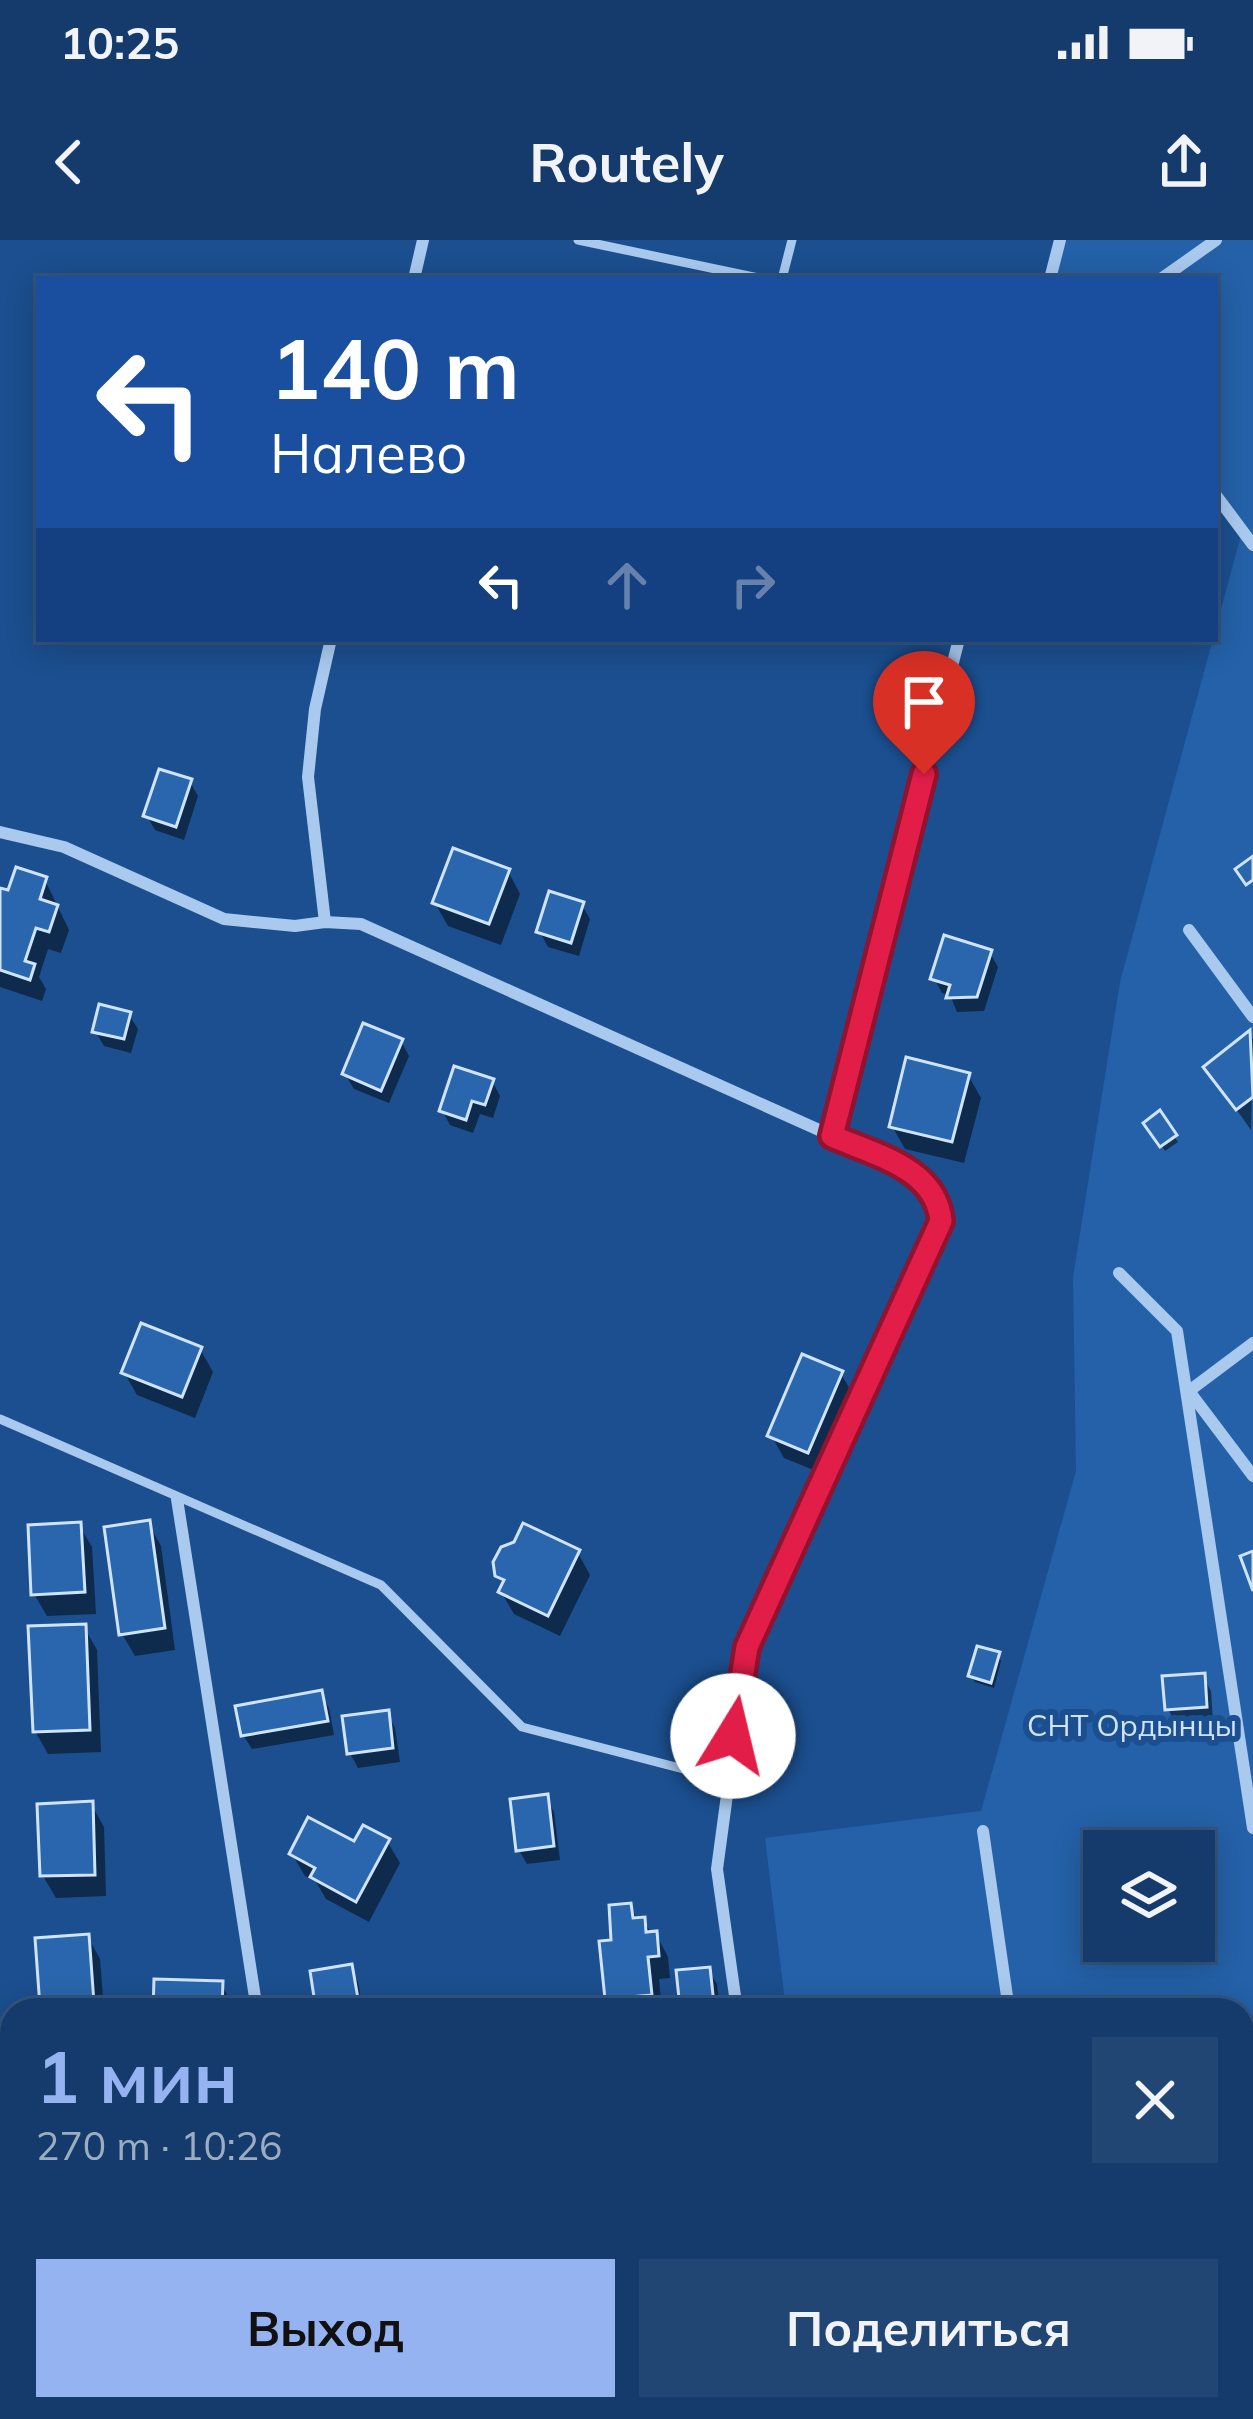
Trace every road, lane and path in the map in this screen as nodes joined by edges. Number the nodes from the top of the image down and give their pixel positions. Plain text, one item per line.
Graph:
1 (423, 240) edge
2 (578, 240) edge
3 (792, 240) edge
4 (1060, 240) edge
5 (1216, 240) edge
6 (415, 276) edge
7 (750, 276) edge
8 (783, 276) edge
9 (1052, 276) edge
10 (1165, 276) edge
11 (1218, 498) edge
12 (1253, 545) edge
13 (330, 642) edge
14 (958, 642) edge
15 (0, 832) edge
16 (325, 922) junction
17 (1189, 930) dead end
18 (1253, 1017) edge
19 (832, 1136) junction
20 (1119, 1273) dead end
21 (1253, 1343) edge
22 (1189, 1391) junction
23 (0, 1419) edge
24 (1253, 1476) edge
25 (177, 1499) junction
26 (726, 1780) junction
27 (1253, 1828) edge
28 (983, 1831) dead end
29 (255, 1998) edge
30 (735, 1998) edge
31 (1007, 1998) edge

1 - 6 street
2 - 7 lane
3 - 8 lane
4 - 9 street
5 - 10 street
11 - 12 street
13 - 16 street
14 - 19 street
15 - 16 street
16 - 19 street
17 - 18 street
19 - 26 street
20 - 22 street
21 - 22 street
22 - 24 street
22 - 27 street
23 - 25 lane
25 - 26 lane
25 - 29 street
26 - 30 street
28 - 31 street

